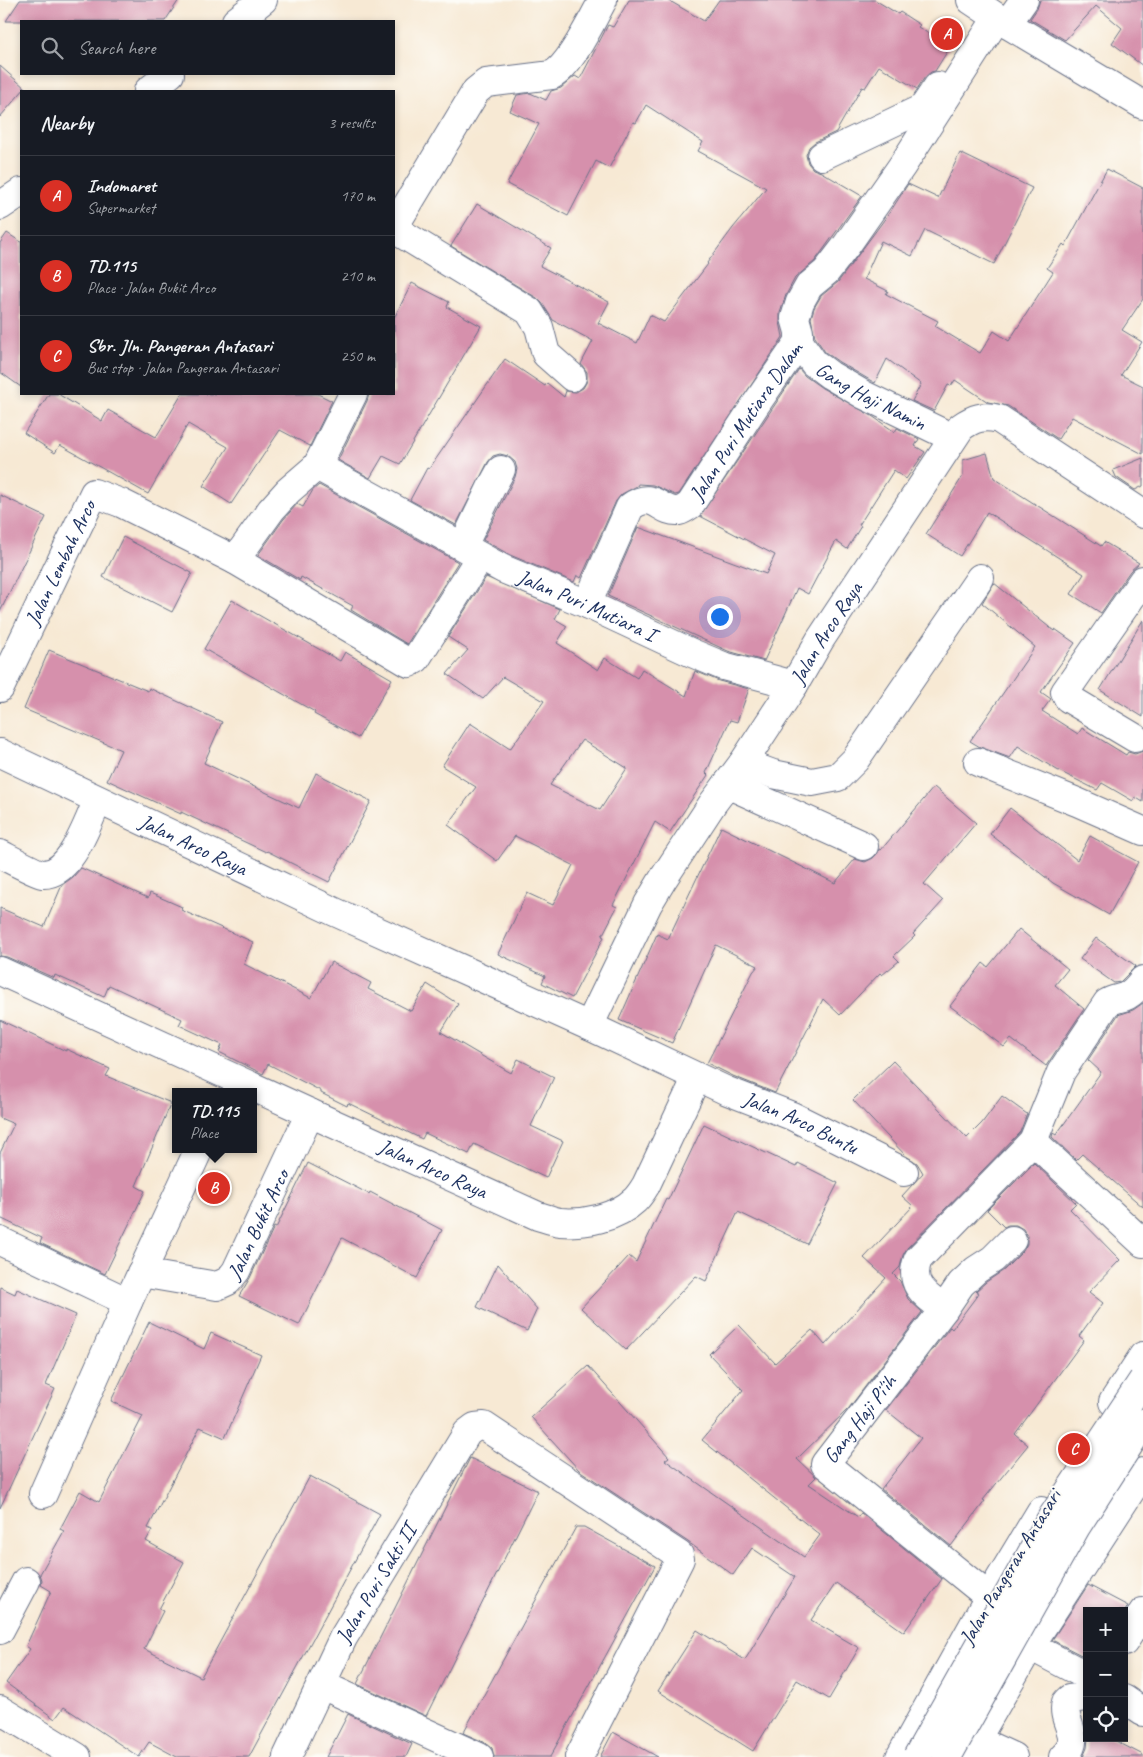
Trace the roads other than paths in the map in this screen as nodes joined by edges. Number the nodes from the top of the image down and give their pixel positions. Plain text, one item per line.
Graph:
1 (263, 0) edge
2 (604, 0) edge
3 (1024, 0) edge
4 (990, 13) edge
5 (237, 20) edge
6 (169, 75) edge
7 (149, 90) edge
8 (1143, 106) edge
9 (822, 156) dead end
10 (395, 226) edge
11 (395, 229) edge
12 (799, 342) junction
13 (572, 377) dead end
14 (352, 395) edge
15 (953, 438) junction
16 (317, 466) junction
17 (502, 470) dead end
18 (1143, 514) edge
19 (472, 551) junction
20 (235, 560) junction
21 (980, 578) dead end
22 (1143, 580) edge
23 (587, 604) junction
24 (794, 684) junction
25 (0, 688) edge
26 (1135, 738) dead end
27 (0, 753) edge
28 (978, 762) dead end
29 (735, 774) junction
30 (98, 800) junction
31 (1143, 831) edge
32 (864, 846) dead end
33 (0, 854) edge
34 (0, 971) edge
35 (1143, 980) edge
36 (589, 1026) junction
37 (697, 1077) junction
38 (229, 1085) edge
39 (257, 1095) edge
40 (310, 1114) junction
41 (1033, 1141) junction
42 (197, 1153) edge
43 (904, 1172) dead end
44 (1012, 1240) dead end
45 (0, 1241) edge
46 (1143, 1243) edge
47 (142, 1273) junction
48 (128, 1302) junction
49 (944, 1309) junction
50 (1143, 1356) edge
51 (1143, 1380) edge
52 (1143, 1423) edge
53 (1143, 1472) edge
54 (43, 1494) dead end
55 (26, 1581) dead end
56 (985, 1606) junction
57 (1143, 1612) edge
58 (0, 1630) edge
59 (1128, 1636) edge
60 (1030, 1646) junction
61 (1083, 1674) edge
62 (322, 1685) junction
63 (1083, 1697) edge
64 (1128, 1702) edge
65 (0, 1710) edge
66 (1143, 1712) edge
67 (971, 1748) edge
68 (76, 1757) edge
69 (287, 1757) edge
70 (478, 1757) edge
71 (579, 1757) edge
72 (900, 1757) edge
73 (917, 1757) edge
74 (946, 1757) edge
75 (1012, 1757) edge
76 (1063, 1757) edge

1 - 5 street
2 - 10 street
3 - 4 street
4 - 8 street
4 - 9 street
4 - 12 street, Jalan Puri Mutiara Dalam
6 - 7 street
11 - 13 street
12 - 15 street, Gang Haji Namin
12 - 23 street, Jalan Puri Mutiara Dalam
14 - 16 street
15 - 18 street, Jalan Arco Raya
15 - 24 street, Jalan Arco Raya
16 - 19 street, Jalan Puri Mutiara I
16 - 20 street
17 - 19 street
19 - 20 street
19 - 23 street, Jalan Puri Mutiara I
20 - 25 street, Jalan Lembah Arco
21 - 29 street
22 - 26 street
23 - 24 street, Jalan Puri Mutiara I
24 - 29 street, Jalan Arco Raya
27 - 30 street, Jalan Arco Raya
28 - 31 street
29 - 32 street
29 - 36 street, Jalan Arco Raya
30 - 33 street
30 - 36 street, Jalan Arco Raya
34 - 38 street, Jalan Arco Raya
35 - 41 street
36 - 37 street, Jalan Arco Raya
37 - 40 street, Jalan Arco Raya
37 - 43 street, Jalan Arco Buntu
39 - 40 street, Jalan Arco Raya
40 - 47 street, Jalan Bukit Arco
41 - 46 street
41 - 49 street
42 - 47 street
44 - 49 street, Gang Haji Pi'ih
45 - 48 street
47 - 48 street
48 - 54 street
49 - 56 street, Gang Haji Pi'ih
50 - 56 street, Jalan Pangeran Antasari
51 - 73 street, bridge
52 - 74 street, bridge
53 - 60 street
55 - 58 street
56 - 60 street
56 - 72 street, Jalan Pangeran Antasari
57 - 59 street
60 - 61 street
60 - 67 street
62 - 69 street, Jalan Puri Sakti II
62 - 70 street
62 - 71 street, Jalan Puri Sakti II
63 - 76 street
64 - 66 street
65 - 68 street
67 - 75 street

